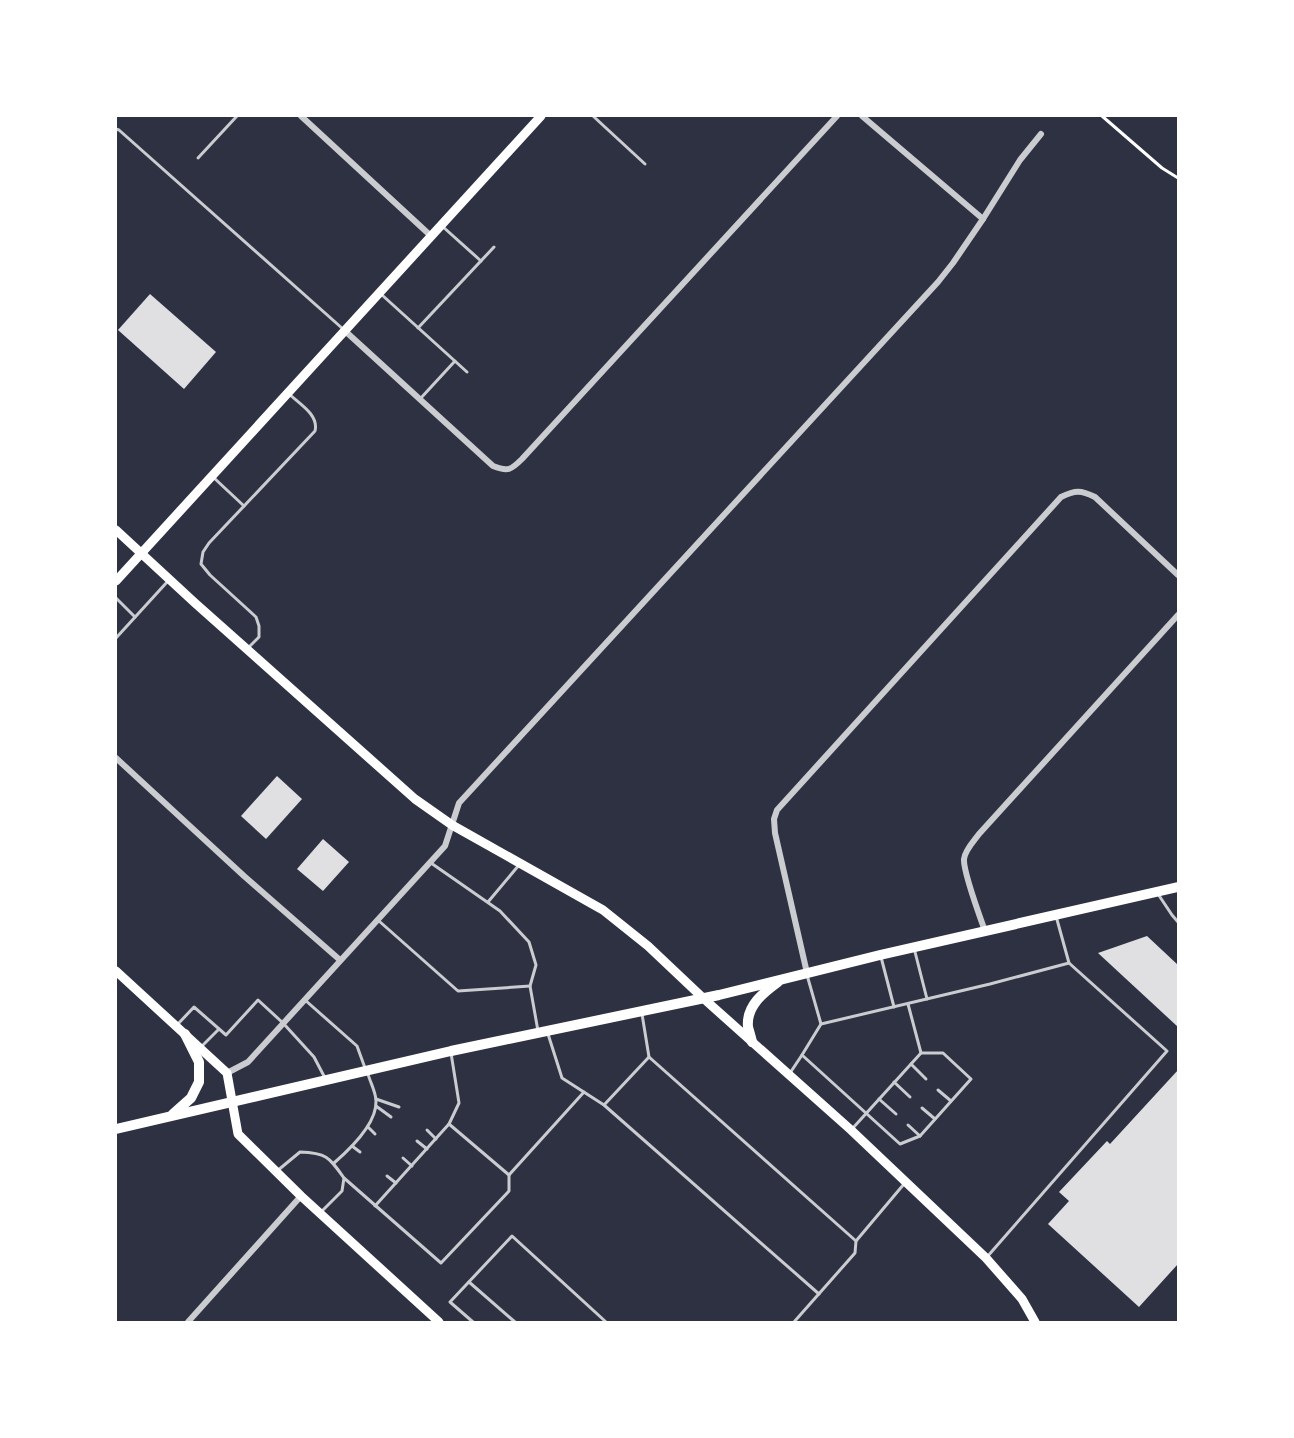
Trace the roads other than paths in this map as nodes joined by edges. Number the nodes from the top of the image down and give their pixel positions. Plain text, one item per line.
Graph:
1 (237, 116) edge
2 (301, 116) edge
3 (541, 116) edge
4 (593, 116) edge
5 (837, 116) edge
6 (862, 116) edge
7 (116, 129) edge
8 (1041, 134) dead end
9 (198, 158) dead end
10 (645, 164) dead end
11 (983, 219) junction
12 (441, 225) junction
13 (430, 236) junction
14 (494, 247) dead end
15 (480, 261) junction
16 (379, 293) junction
17 (418, 328) junction
18 (344, 330) junction
19 (455, 361) junction
20 (467, 372) dead end
21 (288, 392) junction
22 (420, 399) junction
23 (212, 476) junction
24 (244, 506) junction
25 (116, 530) edge
26 (141, 553) junction
27 (1179, 575) edge
28 (170, 580) junction
29 (116, 581) edge
30 (116, 598) edge
31 (1179, 615) edge
32 (135, 617) junction
33 (116, 638) edge
34 (247, 649) junction
35 (116, 758) edge
36 (452, 825) junction
37 (430, 862) junction
38 (520, 863) junction
39 (1179, 887) edge
40 (1158, 892) junction
41 (488, 902) junction
42 (1056, 915) junction
43 (377, 919) junction
44 (1179, 922) edge
45 (985, 931) junction
46 (914, 948) junction
47 (880, 956) junction
48 (340, 960) junction
49 (1069, 963) junction
50 (116, 971) edge
51 (807, 973) junction
52 (782, 979) junction
53 (530, 986) junction
54 (704, 998) junction
55 (304, 999) junction
56 (927, 999) junction
57 (908, 1004) junction
58 (894, 1007) junction
59 (641, 1011) junction
60 (283, 1023) junction
61 (821, 1024) junction
62 (176, 1026) junction
63 (219, 1029) junction
64 (543, 1032) junction
65 (185, 1035) junction
66 (752, 1041) junction
67 (200, 1048) junction
68 (451, 1051) junction
69 (921, 1053) junction
70 (802, 1055) junction
71 (649, 1057) junction
72 (911, 1064) junction
73 (366, 1070) junction
74 (227, 1073) junction
75 (789, 1074) junction
76 (926, 1078) dead end
77 (326, 1080) junction
78 (894, 1082) junction
79 (938, 1090) dead end
80 (584, 1092) junction
81 (910, 1097) dead end
82 (376, 1099) junction
83 (879, 1099) junction
84 (233, 1101) junction
85 (951, 1101) junction
86 (604, 1105) junction
87 (376, 1106) junction
88 (399, 1107) dead end
89 (922, 1108) dead end
90 (866, 1113) junction
91 (896, 1114) dead end
92 (172, 1116) junction
93 (391, 1117) dead end
94 (935, 1119) junction
95 (449, 1124) junction
96 (908, 1125) dead end
97 (367, 1127) junction
98 (116, 1129) edge
99 (427, 1130) dead end
100 (851, 1130) junction
101 (375, 1134) dead end
102 (920, 1136) junction
103 (436, 1138) junction
104 (417, 1140) dead end
105 (352, 1146) junction
106 (427, 1149) junction
107 (360, 1152) dead end
108 (403, 1158) dead end
109 (334, 1163) junction
110 (412, 1166) junction
111 (276, 1172) junction
112 (509, 1175) junction
113 (387, 1176) dead end
114 (344, 1178) junction
115 (905, 1182) junction
116 (396, 1183) junction
117 (301, 1196) junction
118 (375, 1206) junction
119 (320, 1214) junction
120 (856, 1241) junction
121 (986, 1258) junction
122 (469, 1282) junction
123 (819, 1294) junction
124 (600, 1317) junction
125 (468, 1321) edge
126 (188, 1323) edge
127 (439, 1323) edge
128 (473, 1323) edge
129 (515, 1323) edge
130 (595, 1323) edge
131 (606, 1323) edge
132 (794, 1323) edge
133 (1035, 1323) edge

1 - 9 lane
2 - 13 street
3 - 12 main road
4 - 10 lane
5 - 22 street
6 - 11 street
7 - 18 lane
8 - 11 street
11 - 36 street
12 - 13 main road
12 - 15 lane
13 - 16 main road
14 - 15 lane
15 - 17 lane
16 - 17 lane
16 - 18 main road
17 - 19 lane
18 - 21 main road
18 - 22 street
19 - 20 lane
19 - 22 lane
21 - 23 main road
21 - 24 lane
23 - 24 lane
23 - 26 main road
24 - 34 lane
25 - 26 main road
26 - 28 main road
26 - 29 main road
27 - 51 street
28 - 32 lane
28 - 34 main road
30 - 32 lane
31 - 45 street
32 - 33 lane
34 - 36 main road
35 - 48 street
36 - 37 street
36 - 38 main road
37 - 41 lane
37 - 43 street
38 - 41 lane
38 - 54 main road
39 - 40 main road
40 - 42 main road
40 - 44 lane
41 - 53 lane
42 - 45 main road
42 - 49 lane
43 - 48 street
43 - 53 lane
45 - 46 main road
46 - 47 main road
46 - 56 lane
47 - 51 main road
47 - 58 lane
48 - 55 street
49 - 56 lane
49 - 121 lane
50 - 62 main road
51 - 52 main road
51 - 61 lane
52 - 54 main road
52 - 66 main road
53 - 64 lane
54 - 59 main road
54 - 66 main road
55 - 60 street
55 - 73 lane
56 - 57 lane
57 - 58 lane
57 - 69 lane
58 - 61 lane
59 - 64 main road
59 - 71 lane
60 - 63 lane
60 - 74 street
60 - 77 lane
61 - 70 lane
62 - 63 lane
62 - 65 main road
63 - 67 lane
64 - 68 main road
64 - 80 lane
65 - 67 main road
65 - 92 main road
66 - 75 main road
67 - 74 main road
68 - 73 main road
68 - 95 lane
69 - 72 lane
69 - 85 lane
70 - 75 lane
70 - 90 lane
71 - 86 lane
71 - 120 lane
72 - 76 lane
72 - 78 lane
73 - 77 main road
73 - 82 lane
74 - 84 main road
75 - 100 main road
77 - 84 main road
78 - 81 lane
78 - 83 lane
79 - 85 lane
80 - 86 lane
80 - 112 lane
82 - 87 lane
82 - 88 lane
83 - 90 lane
83 - 91 lane
84 - 92 main road
84 - 111 main road
85 - 94 lane
86 - 123 lane
87 - 93 lane
87 - 97 lane
89 - 94 lane
90 - 100 lane
90 - 102 lane
92 - 98 main road
94 - 102 lane
95 - 103 lane
95 - 112 lane
96 - 102 lane
97 - 101 lane
97 - 105 lane
99 - 103 lane
100 - 115 main road
103 - 106 lane
104 - 106 lane
105 - 107 lane
105 - 109 lane
106 - 110 lane
108 - 110 lane
109 - 111 lane
109 - 114 lane
110 - 116 lane
111 - 117 main road
112 - 118 lane
113 - 116 lane
114 - 118 lane
114 - 119 lane
115 - 120 lane
115 - 121 main road
116 - 118 lane
117 - 119 main road
117 - 126 street
119 - 127 main road
120 - 123 lane
121 - 133 main road
122 - 124 lane
122 - 125 lane
122 - 129 lane
123 - 132 lane
124 - 130 lane
124 - 131 lane
125 - 128 lane

